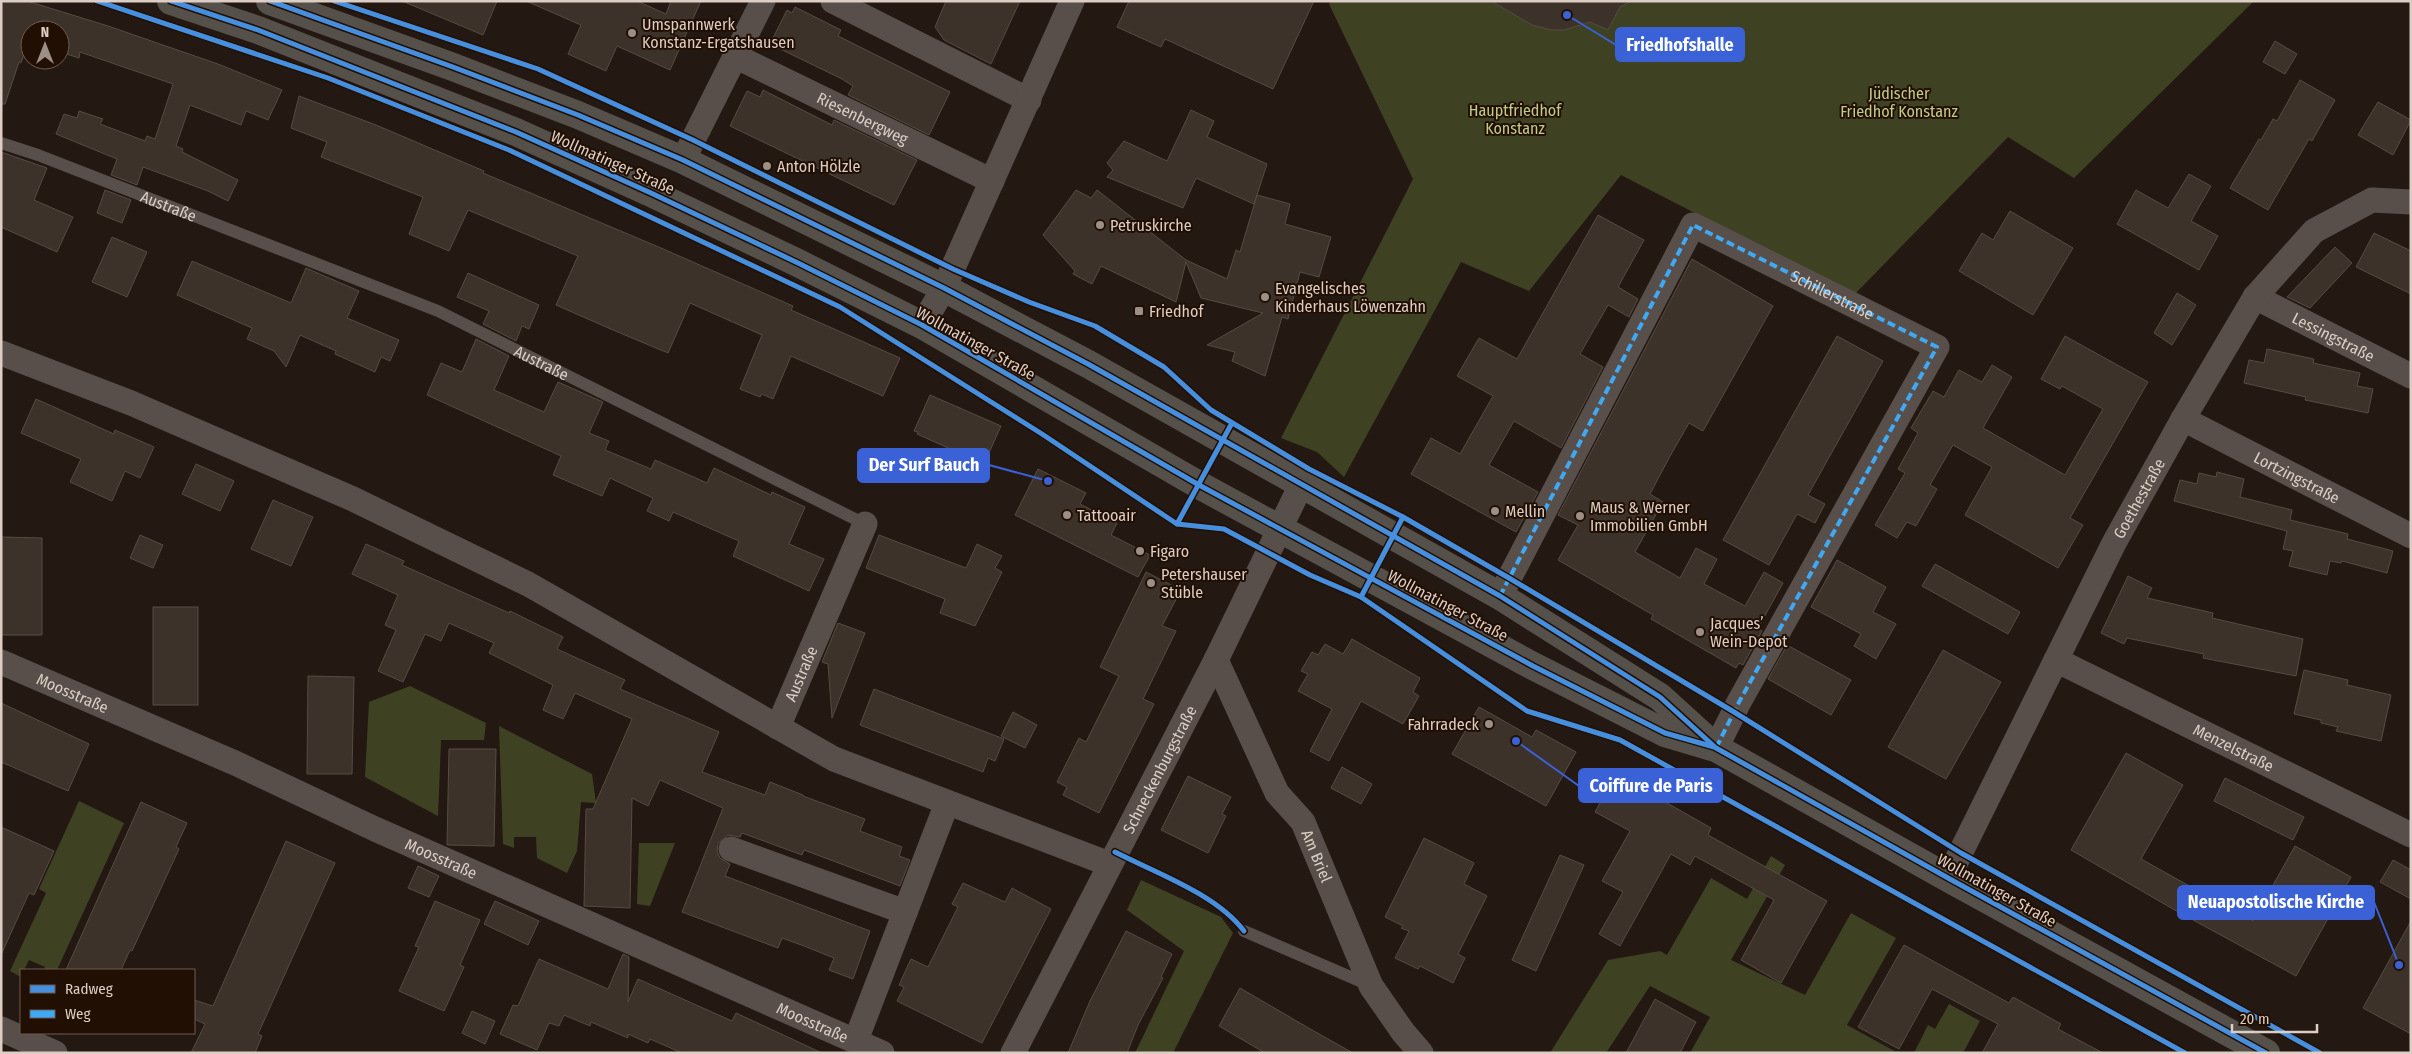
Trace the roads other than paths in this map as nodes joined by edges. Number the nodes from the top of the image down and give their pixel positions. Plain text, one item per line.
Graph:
1 (171, 1) edge
2 (270, 1) edge
3 (763, 1) edge
4 (1072, 1) edge
5 (849, 4) edge
6 (735, 56) junction
7 (1029, 100) junction
8 (1, 143) edge
9 (683, 160) junction
10 (992, 181) junction
11 (2411, 202) edge
12 (944, 288) junction
13 (2255, 297) junction
14 (922, 325) junction
15 (1, 353) edge
16 (2411, 376) edge
17 (2183, 419) junction
18 (1300, 485) junction
19 (865, 524) joint
20 (1279, 529) junction
21 (2411, 536) edge
22 (1500, 596) junction
23 (1216, 660) junction
24 (2056, 660) junction
25 (1, 662) edge
26 (778, 727) junction
27 (1716, 748) junction
28 (947, 803) junction
29 (2411, 835) edge
30 (731, 849) dead end
31 (1109, 864) junction
32 (1948, 878) junction
33 (905, 912) junction
34 (1244, 931) dead end
35 (1371, 986) junction
36 (1, 1029) edge
37 (856, 1040) junction
38 (55, 1053) edge
39 (882, 1053) edge
40 (1013, 1053) edge
41 (1422, 1053) edge
42 (2266, 1053) edge

1 - 14 main road, Wollmatinger Straße
2 - 9 main road, Wollmatinger Straße
3 - 6 street
4 - 7 street
5 - 7 street
6 - 9 street
6 - 10 street, Riesenbergweg
7 - 10 street
8 - 19 lane, Austraße
9 - 12 main road, Wollmatinger Straße
10 - 12 street
11 - 13 street, Goethestraße
12 - 14 street
12 - 18 main road, Wollmatinger Straße
13 - 16 street, Lessingstraße
13 - 17 street, Goethestraße
14 - 20 main road, Wollmatinger Straße
15 - 26 street
17 - 21 street, Lortzingstraße
17 - 24 street, Goethestraße
18 - 20 street, Schneckenburgstraße
18 - 22 main road, Wollmatinger Straße
19 - 26 street, Austraße
20 - 23 street, Schneckenburgstraße
20 - 27 main road, Wollmatinger Straße
22 - 27 main road, Wollmatinger Straße
22 - 27 street, Schillerstraße
23 - 31 street, Schneckenburgstraße
23 - 35 street, Am Briel
24 - 29 street, Menzelstraße
24 - 32 street, Goethestraße
25 - 37 street, Moosstraße
26 - 28 street
27 - 32 main road, Wollmatinger Straße
28 - 31 street
28 - 33 street
30 - 33 street
31 - 40 street, Schneckenburgstraße
32 - 42 main road, Wollmatinger Straße
33 - 37 street
34 - 35 lane
35 - 41 street, Am Briel
36 - 38 street
37 - 39 street, Moosstraße

